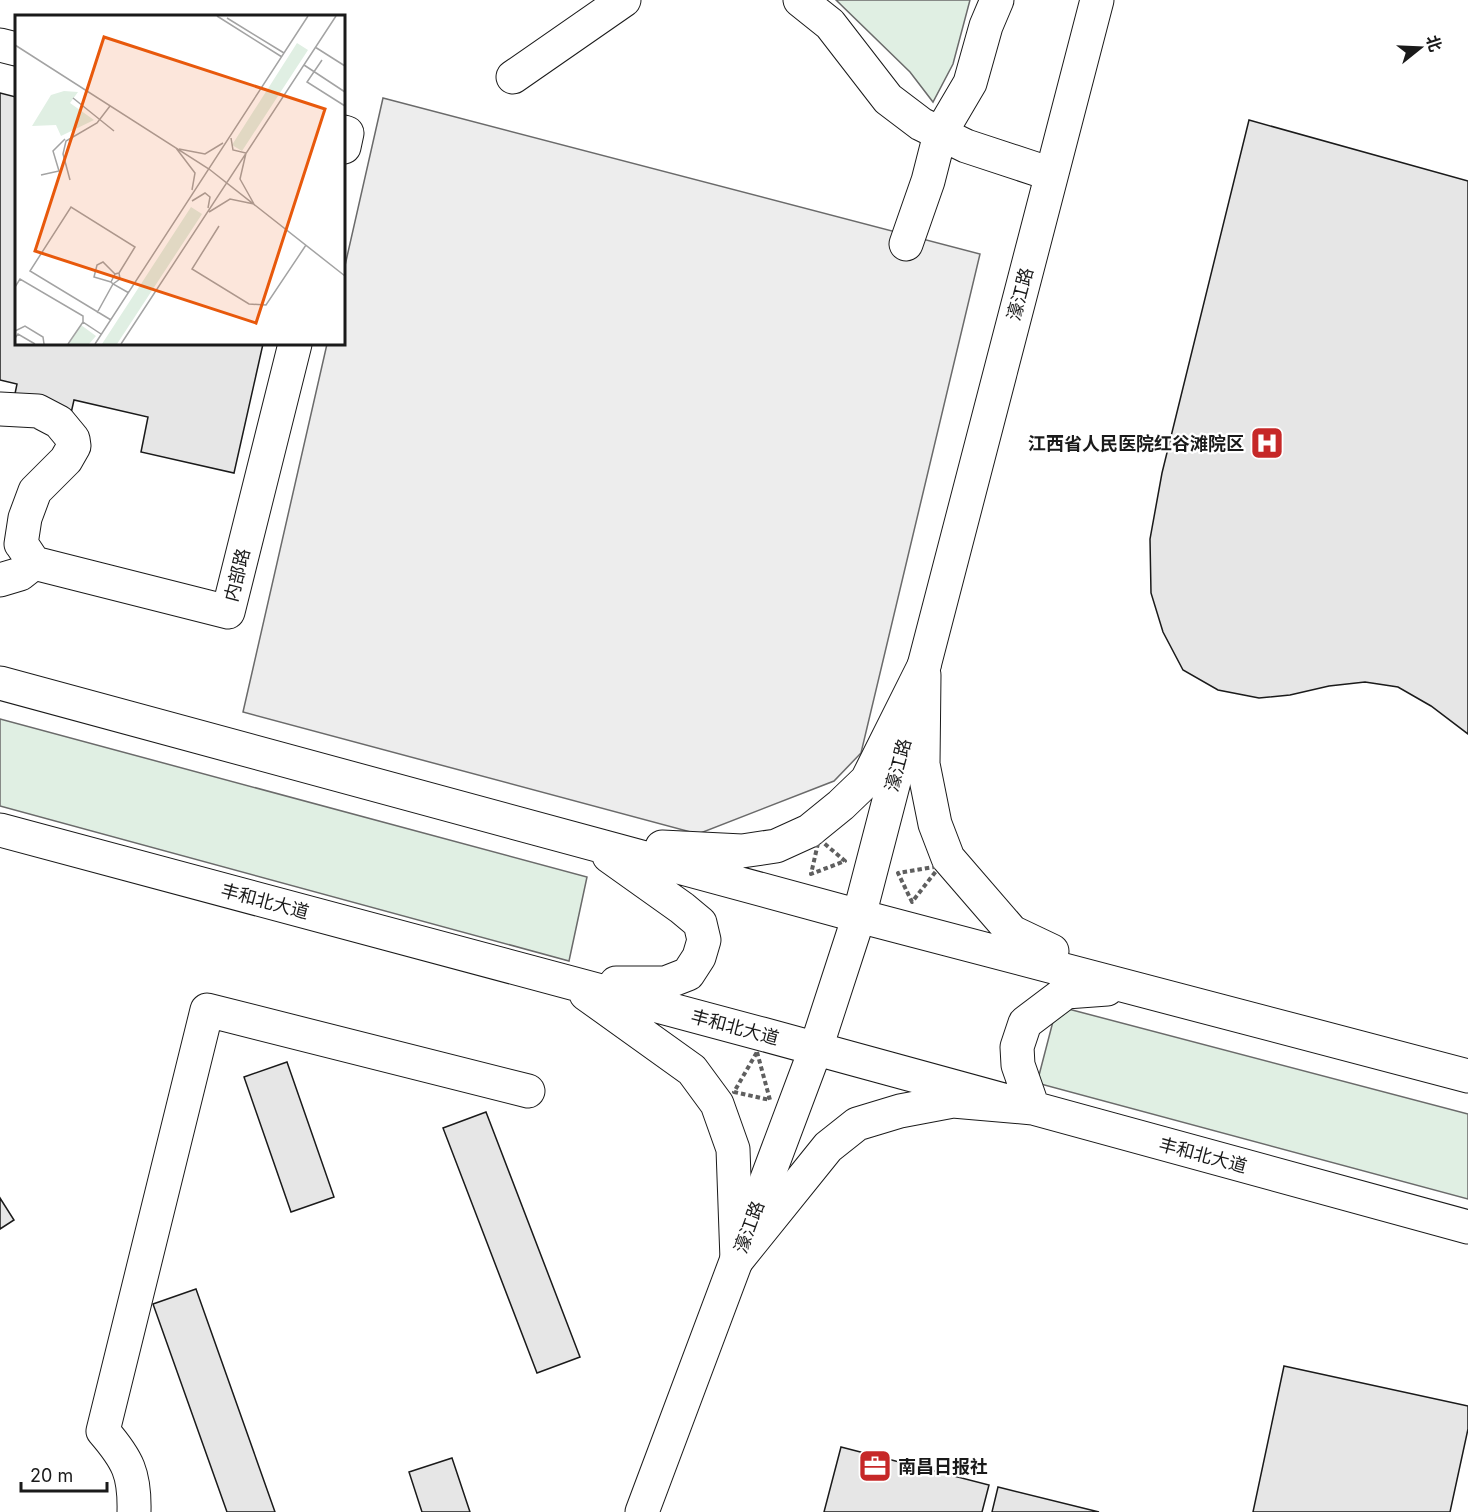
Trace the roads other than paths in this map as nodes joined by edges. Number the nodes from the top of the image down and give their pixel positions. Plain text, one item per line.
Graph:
1 (624, 0) edge
2 (800, 0) edge
3 (997, 0) edge
4 (1096, 0) edge
5 (0, 45) edge
6 (15, 50) edge
7 (513, 77) dead end
8 (940, 134) junction
9 (1051, 174) junction
10 (906, 244) dead end
11 (295, 345) edge
12 (0, 409) edge
13 (18, 546) edge
14 (1, 583) edge
15 (924, 666) junction
16 (0, 682) edge
17 (0, 830) edge
18 (591, 843) junction
19 (859, 916) junction
20 (570, 982) junction
21 (1130, 987) junction
22 (816, 1048) junction
23 (1468, 1076) edge
24 (528, 1091) dead end
25 (1033, 1108) junction
26 (1468, 1227) edge
27 (737, 1260) junction
28 (134, 1512) edge
29 (642, 1512) edge

1 - 7 main road
2 - 8 main road
3 - 8 main road
4 - 9 main road, 濠江路
5 - 6 main road
8 - 9 main road
8 - 10 main road
9 - 15 main road, 濠江路
11 - 13 main road, 内部路
12 - 13 main road
13 - 14 main road
15 - 18 main road
15 - 19 main road, 濠江路
15 - 21 main road
16 - 18 main road
17 - 20 main road, 丰和北大道
18 - 19 main road
18 - 20 main road
19 - 21 main road
19 - 22 main road, 濠江路
20 - 22 main road, 丰和北大道
20 - 27 main road
21 - 23 main road
21 - 25 main road
22 - 25 main road, 丰和北大道
22 - 27 main road, 濠江路
24 - 28 main road
25 - 26 main road, 丰和北大道
25 - 27 main road
27 - 29 main road, 濠江路

